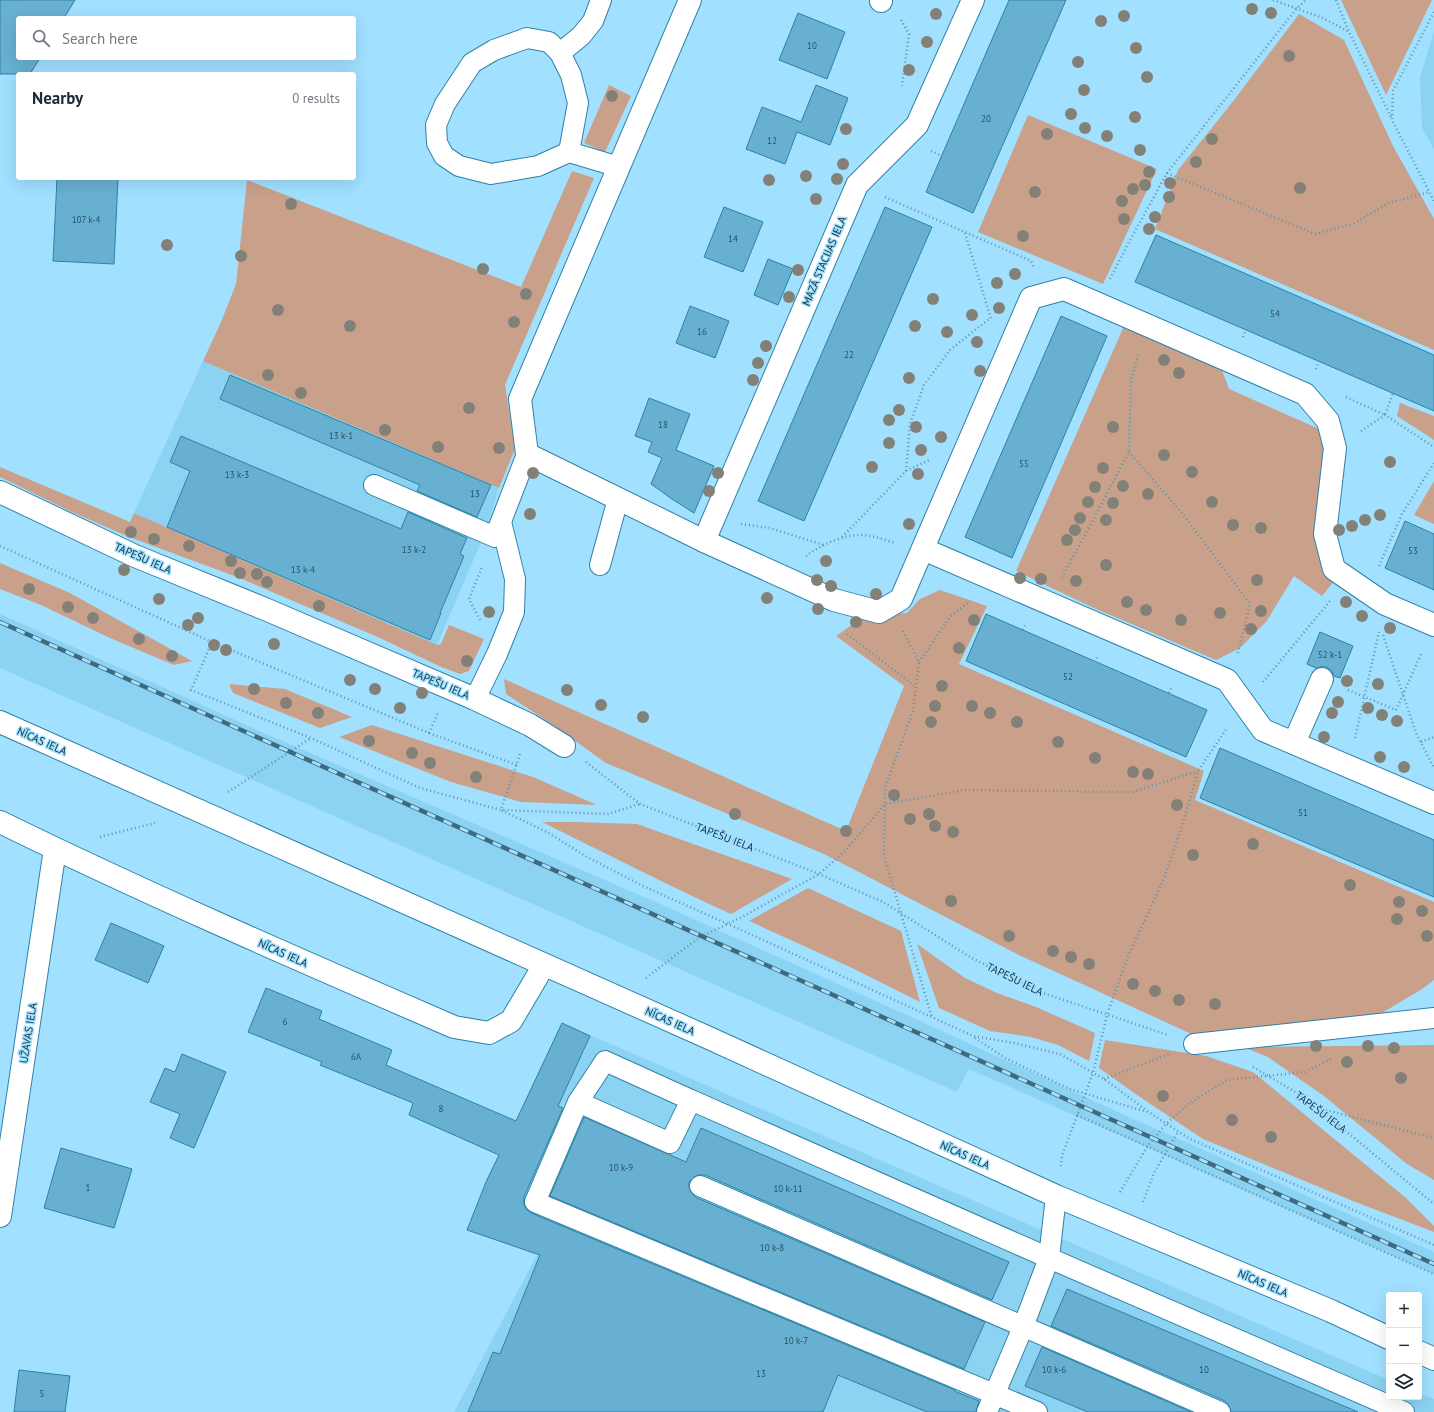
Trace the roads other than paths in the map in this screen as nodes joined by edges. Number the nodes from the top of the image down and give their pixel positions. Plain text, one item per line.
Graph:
1 (601, 0) edge
2 (690, 0) edge
3 (973, 0) edge
4 (560, 53) junction
5 (569, 152) junction
6 (619, 167) junction
7 (527, 454) junction
8 (374, 485) dead end
9 (0, 492) edge
10 (618, 499) junction
11 (498, 530) junction
12 (704, 541) junction
13 (923, 549) junction
14 (600, 565) dead end
15 (1434, 625) edge
16 (1322, 679) road end
17 (476, 699) junction
18 (0, 722) edge
19 (1294, 743) junction
20 (564, 746) road end
21 (1434, 803) edge
22 (0, 822) edge
23 (55, 849) junction
24 (544, 964) junction
25 (1434, 1018) edge
26 (1194, 1044) road end
27 (691, 1100) junction
28 (578, 1102) junction
29 (700, 1186) dead end
30 (1056, 1196) junction
31 (0, 1216) edge
32 (1049, 1258) junction
33 (1023, 1327) junction
34 (1386, 1337) edge
35 (1422, 1353) edge
36 (1434, 1359) edge
37 (994, 1394) junction
38 (987, 1412) edge
39 (1037, 1412) edge
40 (1220, 1412) edge
41 (1404, 1412) edge

1 - 4 lane
2 - 6 street
3 - 12 street, MAZĀ STACIJAS IELA
4 - 5 lane
4 - 5 lane
5 - 6 lane
6 - 7 street
7 - 10 street
7 - 11 lane
8 - 11 lane
9 - 17 street, TAPEŠU IELA
10 - 12 street
10 - 14 lane
11 - 17 lane
12 - 13 street
13 - 15 street
13 - 19 street
16 - 19 street
17 - 20 street, TAPEŠU IELA
18 - 24 street, NĪCAS IELA
19 - 21 street
22 - 23 street, NĪCAS IELA
23 - 24 street, NĪCAS IELA
23 - 31 street, UŽAVAS IELA
24 - 30 street, NĪCAS IELA
25 - 26 lane
27 - 28 lane
27 - 28 lane
27 - 32 lane
28 - 37 lane
29 - 33 lane
30 - 32 lane
30 - 34 street, NĪCAS IELA
32 - 33 lane
32 - 41 lane
33 - 37 lane
33 - 40 lane
35 - 36 street
37 - 38 lane
37 - 39 lane

